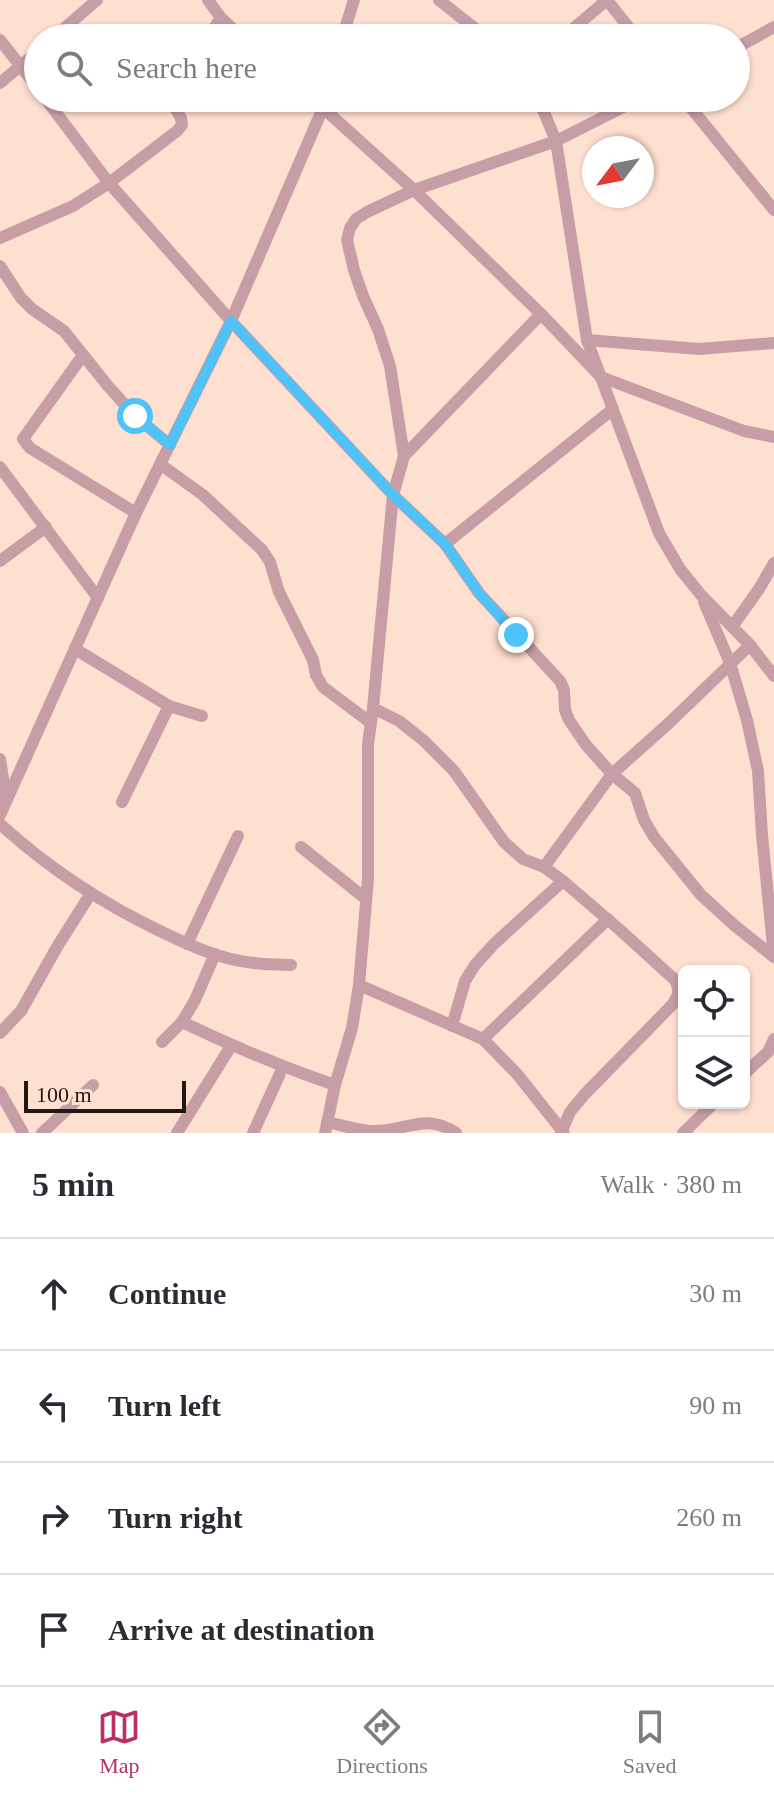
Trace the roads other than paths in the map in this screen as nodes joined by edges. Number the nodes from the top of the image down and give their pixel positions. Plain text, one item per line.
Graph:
1 (97, 0) edge
2 (208, 0) edge
3 (354, 0) edge
4 (439, 0) edge
5 (607, 0) edge
6 (221, 18) junction
7 (69, 24) edge
8 (217, 24) edge
9 (228, 24) edge
10 (346, 24) edge
11 (469, 24) edge
12 (579, 24) edge
13 (626, 24) edge
14 (774, 27) edge
15 (0, 40) edge
16 (750, 40) edge
17 (24, 63) edge
18 (21, 65) junction
19 (24, 69) edge
20 (0, 83) edge
21 (56, 112) edge
22 (177, 112) edge
23 (320, 112) edge
24 (333, 112) edge
25 (544, 112) edge
26 (613, 112) edge
27 (694, 112) edge
28 (556, 141) junction
29 (109, 183) junction
30 (414, 190) junction
31 (774, 210) edge
32 (0, 238) edge
33 (0, 266) edge
34 (541, 314) junction
35 (231, 321) junction
36 (587, 340) junction
37 (774, 343) edge
38 (83, 355) junction
39 (601, 377) junction
40 (613, 409) junction
41 (774, 437) edge
42 (170, 445) junction
43 (404, 456) junction
44 (160, 464) junction
45 (0, 467) edge
46 (393, 495) junction
47 (136, 513) junction
48 (46, 527) junction
49 (445, 544) junction
50 (0, 561) edge
51 (774, 563) edge
52 (701, 595) junction
53 (98, 598) junction
54 (732, 627) junction
55 (750, 645) junction
56 (75, 649) junction
57 (730, 663) junction
58 (774, 676) edge
59 (169, 706) junction
60 (373, 708) junction
61 (202, 716) dead end
62 (371, 723) junction
63 (0, 759) edge
64 (612, 774) junction
65 (6, 798) junction
66 (122, 802) dead end
67 (0, 815) edge
68 (0, 824) edge
69 (238, 836) dead end
70 (301, 847) dead end
71 (544, 867) junction
72 (563, 881) junction
73 (91, 893) junction
74 (366, 899) junction
75 (608, 919) junction
76 (187, 944) junction
77 (215, 954) junction
78 (774, 957) edge
79 (291, 965) dead end
80 (359, 985) junction
81 (182, 1022) junction
82 (452, 1026) junction
83 (0, 1033) edge
84 (483, 1039) junction
85 (774, 1039) edge
86 (162, 1042) dead end
87 (231, 1046) junction
88 (283, 1067) junction
89 (750, 1068) edge
90 (93, 1085) dead end
91 (335, 1085) junction
92 (0, 1092) edge
93 (708, 1109) edge
94 (326, 1128) edge
95 (563, 1132) edge
96 (23, 1133) edge
97 (42, 1133) edge
98 (177, 1133) edge
99 (253, 1133) edge
100 (456, 1133) edge
101 (683, 1133) edge

1 - 7 street
2 - 6 street
3 - 10 street
4 - 11 street
5 - 12 street
5 - 13 street
6 - 8 street
6 - 9 street
14 - 16 street
15 - 18 street
17 - 18 street
18 - 19 street
18 - 20 street
21 - 29 street
22 - 29 street
23 - 35 street
24 - 30 street
25 - 28 street
26 - 28 street
27 - 31 street
28 - 30 street
28 - 36 street
29 - 32 street
29 - 35 street
30 - 34 street
30 - 43 street
33 - 38 street
34 - 39 street
34 - 43 street
35 - 42 street
35 - 46 street
36 - 37 street
36 - 39 street
38 - 42 street
38 - 47 street
39 - 40 street
39 - 41 street
40 - 49 street
40 - 52 street
42 - 44 street
43 - 46 street
44 - 47 street
44 - 62 street
45 - 48 street
46 - 49 street
46 - 60 street
47 - 53 street
48 - 50 street
48 - 53 street
49 - 64 street
51 - 54 street
52 - 54 street
52 - 57 street
53 - 56 street
54 - 55 street
55 - 57 street
55 - 58 street
56 - 59 street
56 - 65 street
57 - 64 street
57 - 78 street
59 - 61 street
59 - 66 street
60 - 62 street
60 - 71 street
62 - 74 street
63 - 65 street
64 - 71 street
64 - 78 street
65 - 67 street
68 - 73 street
69 - 76 street
70 - 74 street
71 - 72 street
72 - 75 street
72 - 82 street
73 - 76 street
73 - 83 street
74 - 80 street
75 - 84 street
75 - 95 street
76 - 77 street
77 - 79 street
77 - 81 street
80 - 82 street
80 - 91 street
81 - 86 street
81 - 87 street
82 - 84 street
84 - 95 street
85 - 89 street
87 - 88 street
87 - 98 street
88 - 91 street
88 - 99 street
90 - 97 street
91 - 94 street
92 - 96 street
93 - 101 street
94 - 100 street

